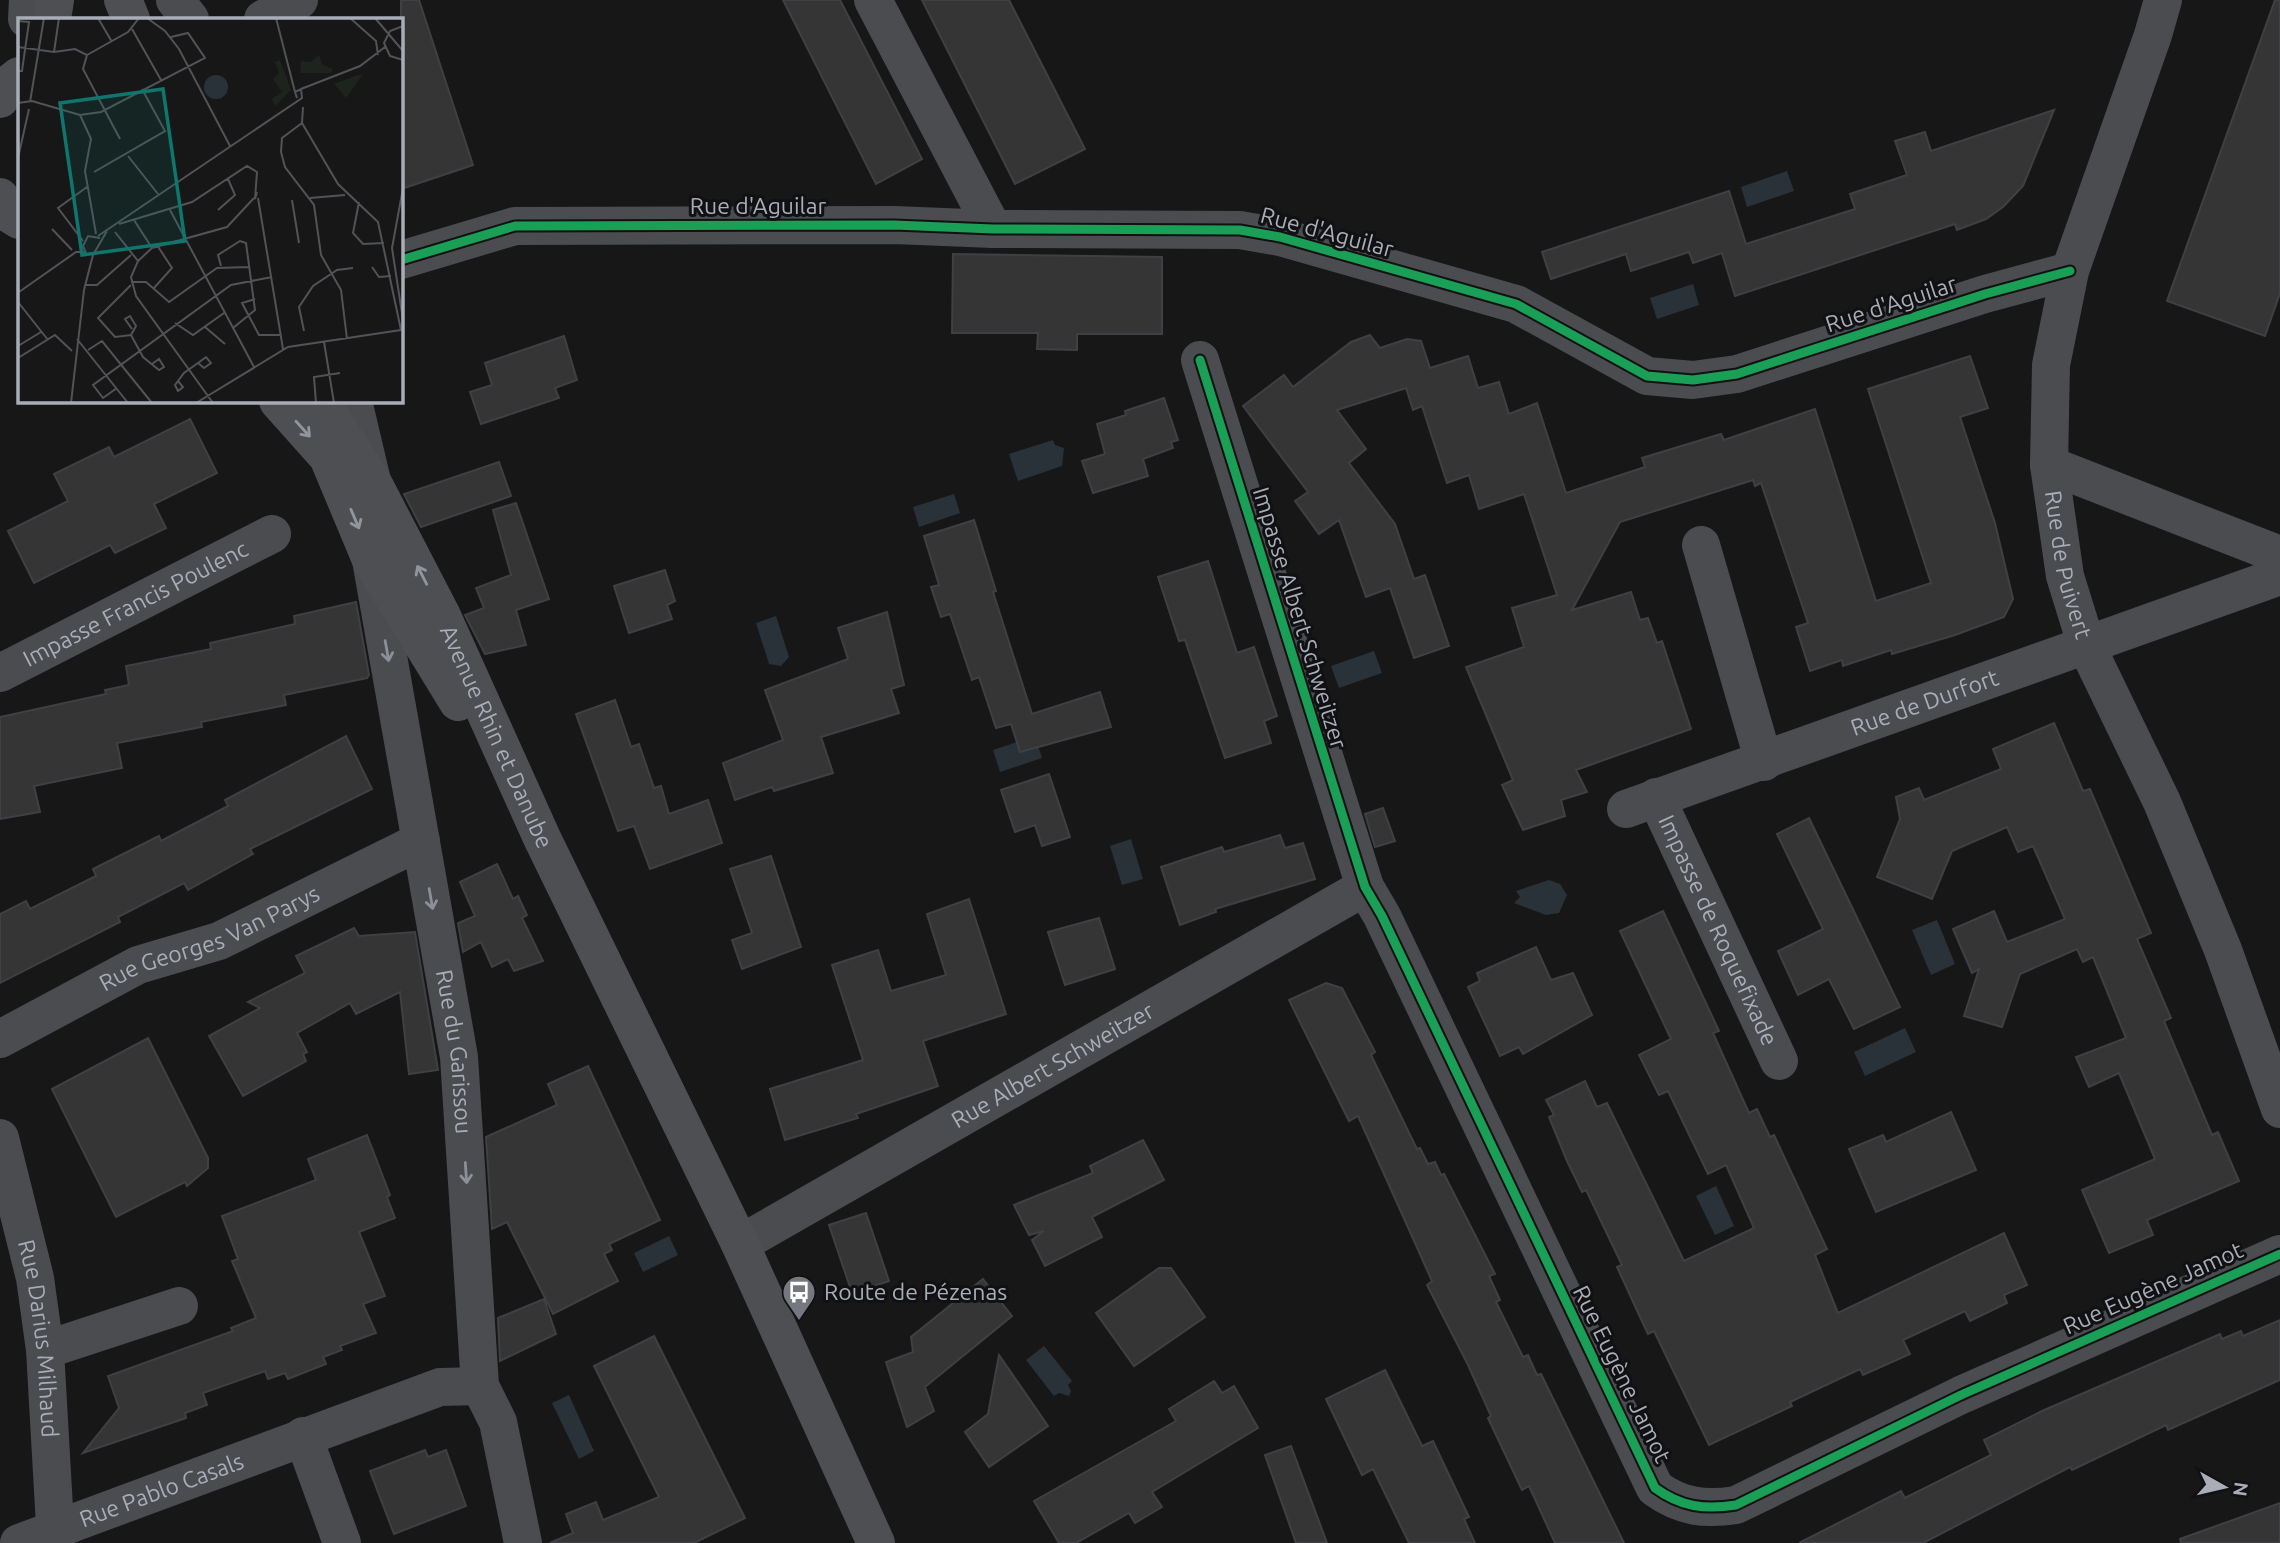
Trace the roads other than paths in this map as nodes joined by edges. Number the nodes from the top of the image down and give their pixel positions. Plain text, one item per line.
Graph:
1 (28, 0) edge
2 (55, 0) edge
3 (124, 0) edge
4 (175, 0) edge
5 (299, 0) edge
6 (873, 0) edge
7 (2163, 0) edge
8 (27, 18) edge
9 (52, 18) edge
10 (131, 18) edge
11 (189, 18) edge
12 (265, 18) edge
13 (0, 197) edge
14 (18, 219) edge
15 (993, 229) junction
16 (405, 256) edge
17 (2070, 271) junction
18 (1200, 360) dead end
19 (279, 402) edge
20 (321, 402) edge
21 (353, 402) edge
22 (2049, 465) junction
23 (371, 479) junction
24 (272, 534) dead end
25 (1701, 545) dead end
26 (2280, 555) edge
27 (371, 560) junction
28 (2280, 576) edge
29 (2087, 647) junction
30 (0, 673) edge
31 (1764, 762) junction
32 (1641, 803) joint
33 (542, 838) junction
34 (421, 842) junction
35 (1365, 887) junction
36 (0, 1039) edge
37 (1779, 1061) dead end
38 (2280, 1109) edge
39 (0, 1138) edge
40 (740, 1244) junction
41 (2280, 1254) edge
42 (179, 1306) dead end
43 (45, 1350) junction
44 (480, 1386) junction
45 (303, 1436) junction
46 (55, 1536) edge
47 (19, 1543) edge
48 (342, 1543) edge
49 (523, 1543) edge
50 (876, 1543) edge

1 - 8 street
2 - 9 main road
3 - 10 main road
4 - 11 street
5 - 12 street
6 - 15 street
7 - 17 street, Rue de Puivert
13 - 14 main road
15 - 16 street, Rue d'Aguilar
15 - 17 street, Rue d'Aguilar
17 - 22 street, Rue de Puivert
18 - 35 street, Impasse Albert Schweitzer
19 -> 27 main road, Avenue Rhin et Danube
20 - 23 main road, Avenue Rhin et Danube
21 - 23 street
22 - 26 street
22 - 29 street, Rue de Puivert
33 -> 23 main road, Avenue Rhin et Danube
24 - 30 street, Impasse Francis Poulenc
25 - 31 street
27 - 33 main road, Avenue Rhin et Danube
27 -> 34 street, Rue du Garissou
28 - 29 street, Rue de Durfort
29 - 31 street, Rue de Durfort
29 - 38 street, Rue de Puivert
31 - 32 street, Rue de Durfort
32 - 37 street, Impasse de Roquefixade
33 - 40 main road
34 - 36 street, Rue Georges Van Parys
34 -> 44 street, Rue du Garissou
35 - 40 street, Rue Albert Schweitzer
35 - 41 street, Rue Eugène Jamot
39 - 43 street, Rue Darius Milhaud
40 - 50 main road
42 - 43 street
43 - 46 street, Rue Darius Milhaud
44 - 45 street, Rue Pablo Casals
44 - 49 street, Rue du Garissou
45 - 46 street, Rue Pablo Casals
45 - 48 street
46 - 47 street, Rue Pablo Casals

